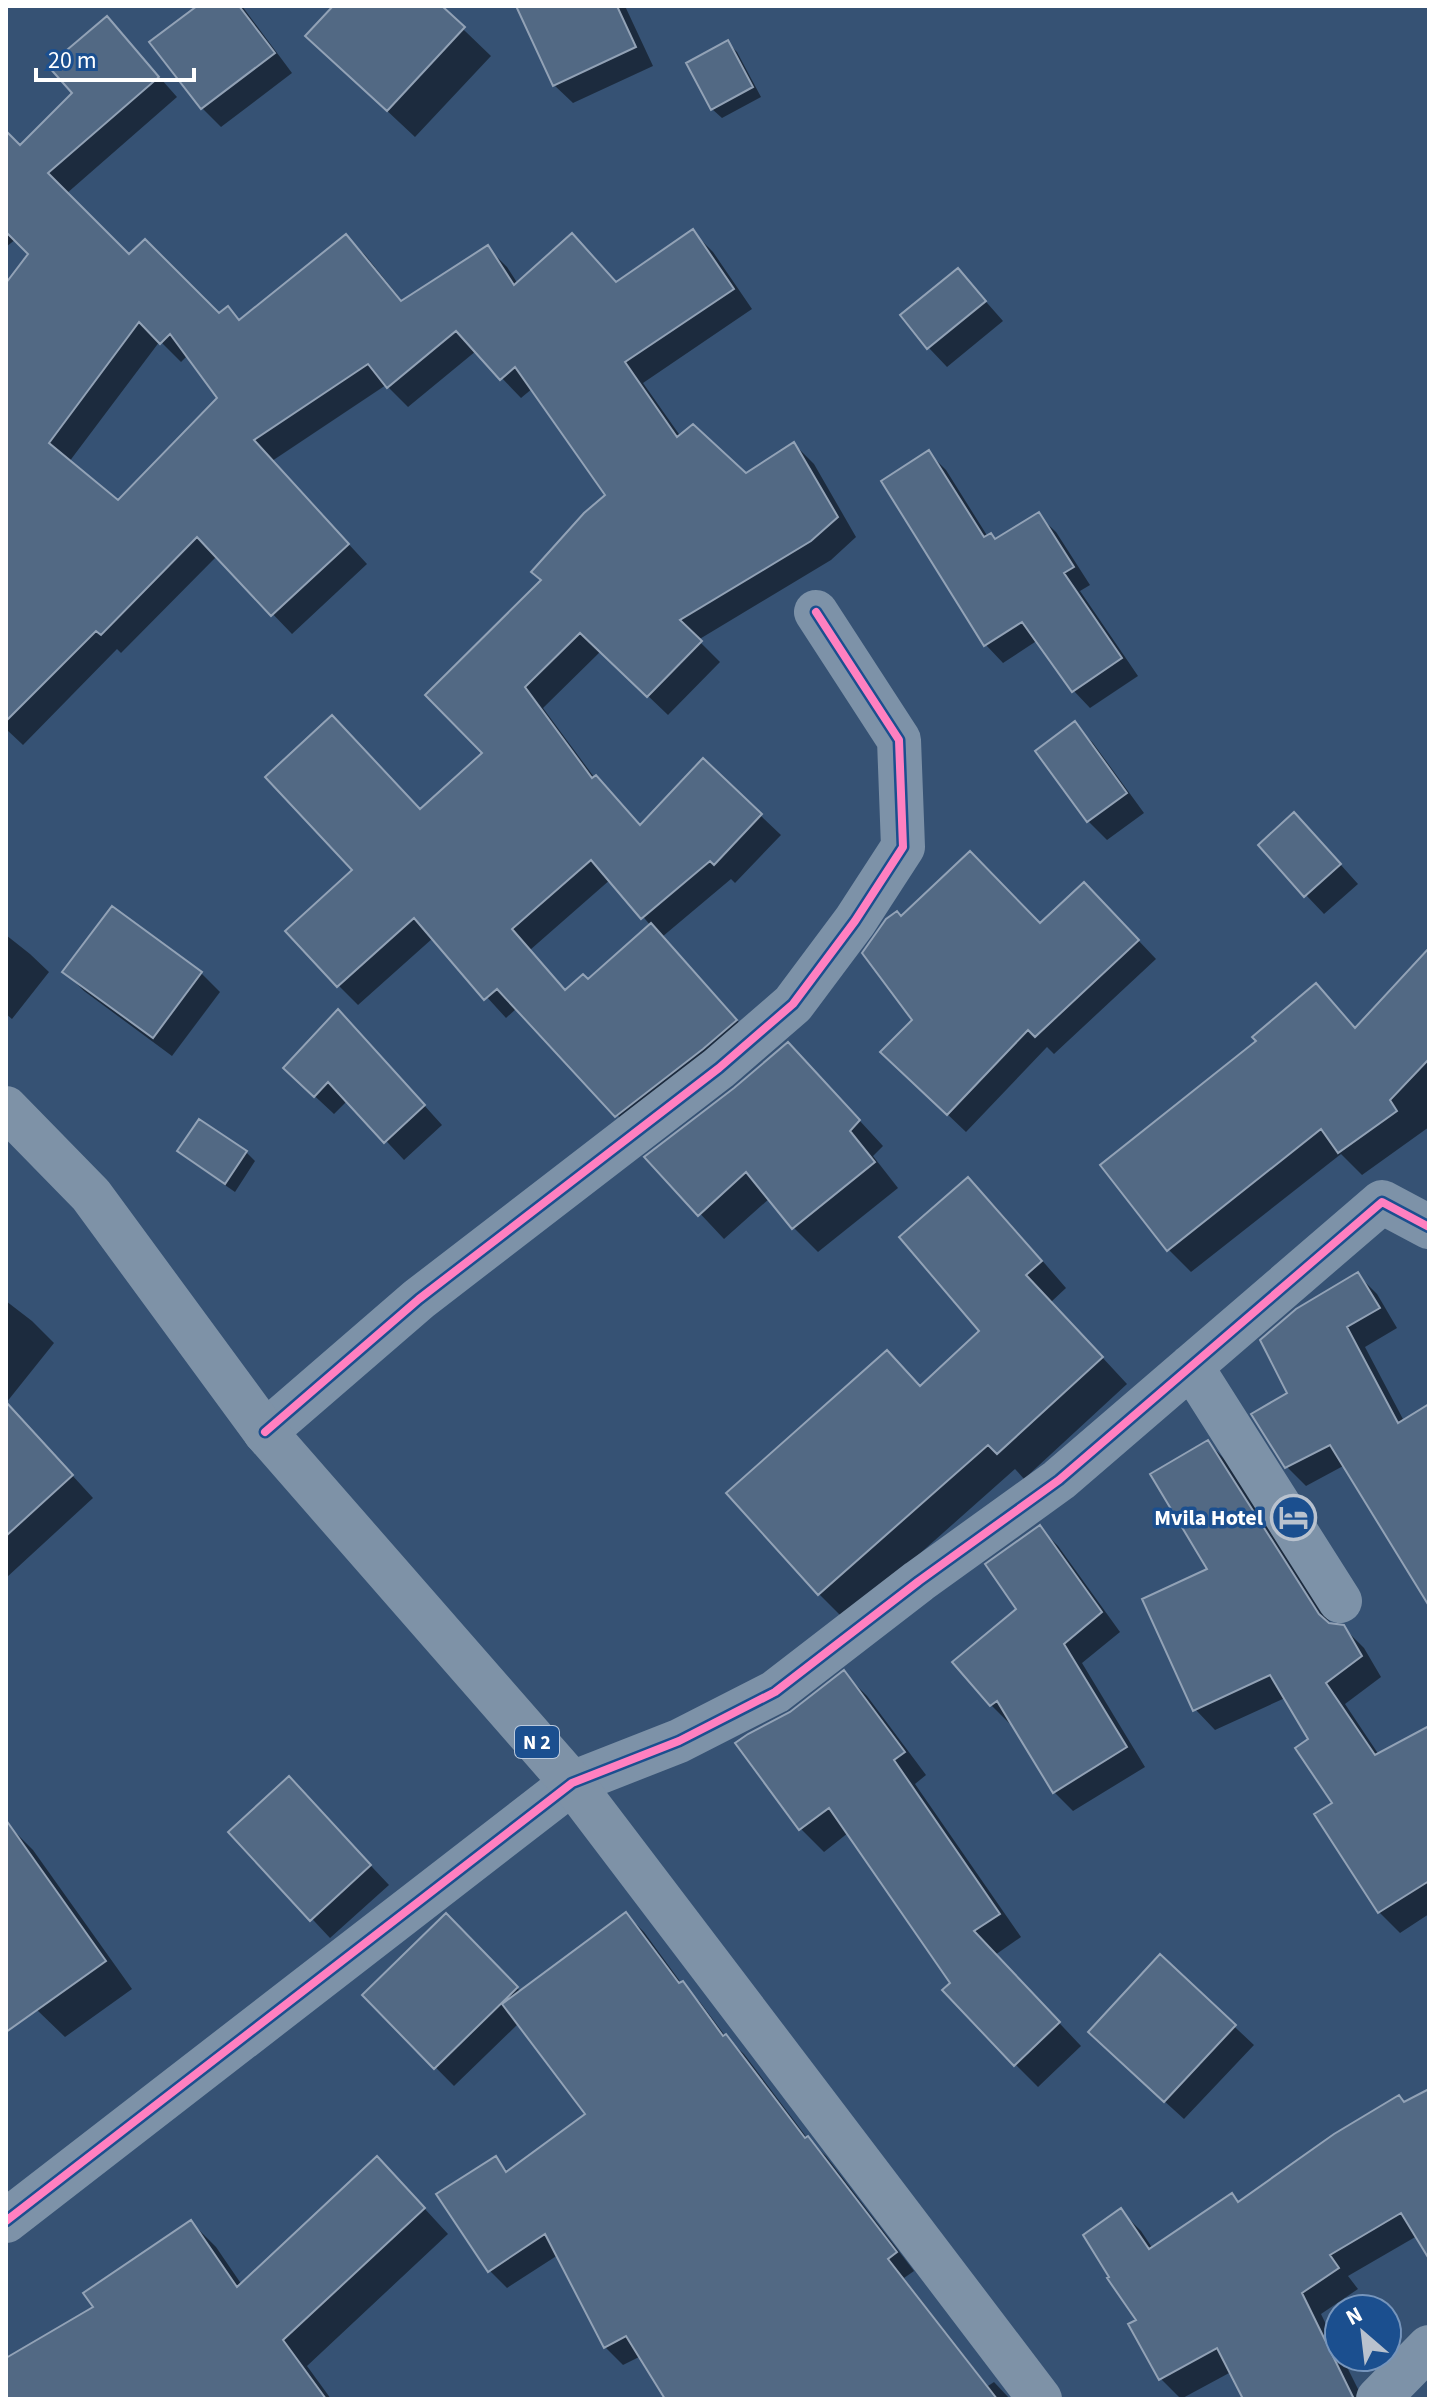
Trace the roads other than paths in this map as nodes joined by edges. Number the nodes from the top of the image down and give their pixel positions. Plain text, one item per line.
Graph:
1 (816, 612) dead end
2 (6, 1108) edge
3 (1429, 1227) edge
4 (1191, 1366) junction
5 (265, 1432) junction
6 (1340, 1601) dead end
7 (572, 1783) junction
8 (6, 2221) edge
9 (1429, 2347) edge
10 (1040, 2399) edge
11 (1378, 2399) edge

1 - 5 street
2 - 5 highway, N 2
3 - 4 street
4 - 6 street
4 - 7 street
5 - 7 highway, N 2
7 - 8 street
7 - 10 highway, N 2
9 - 11 street

